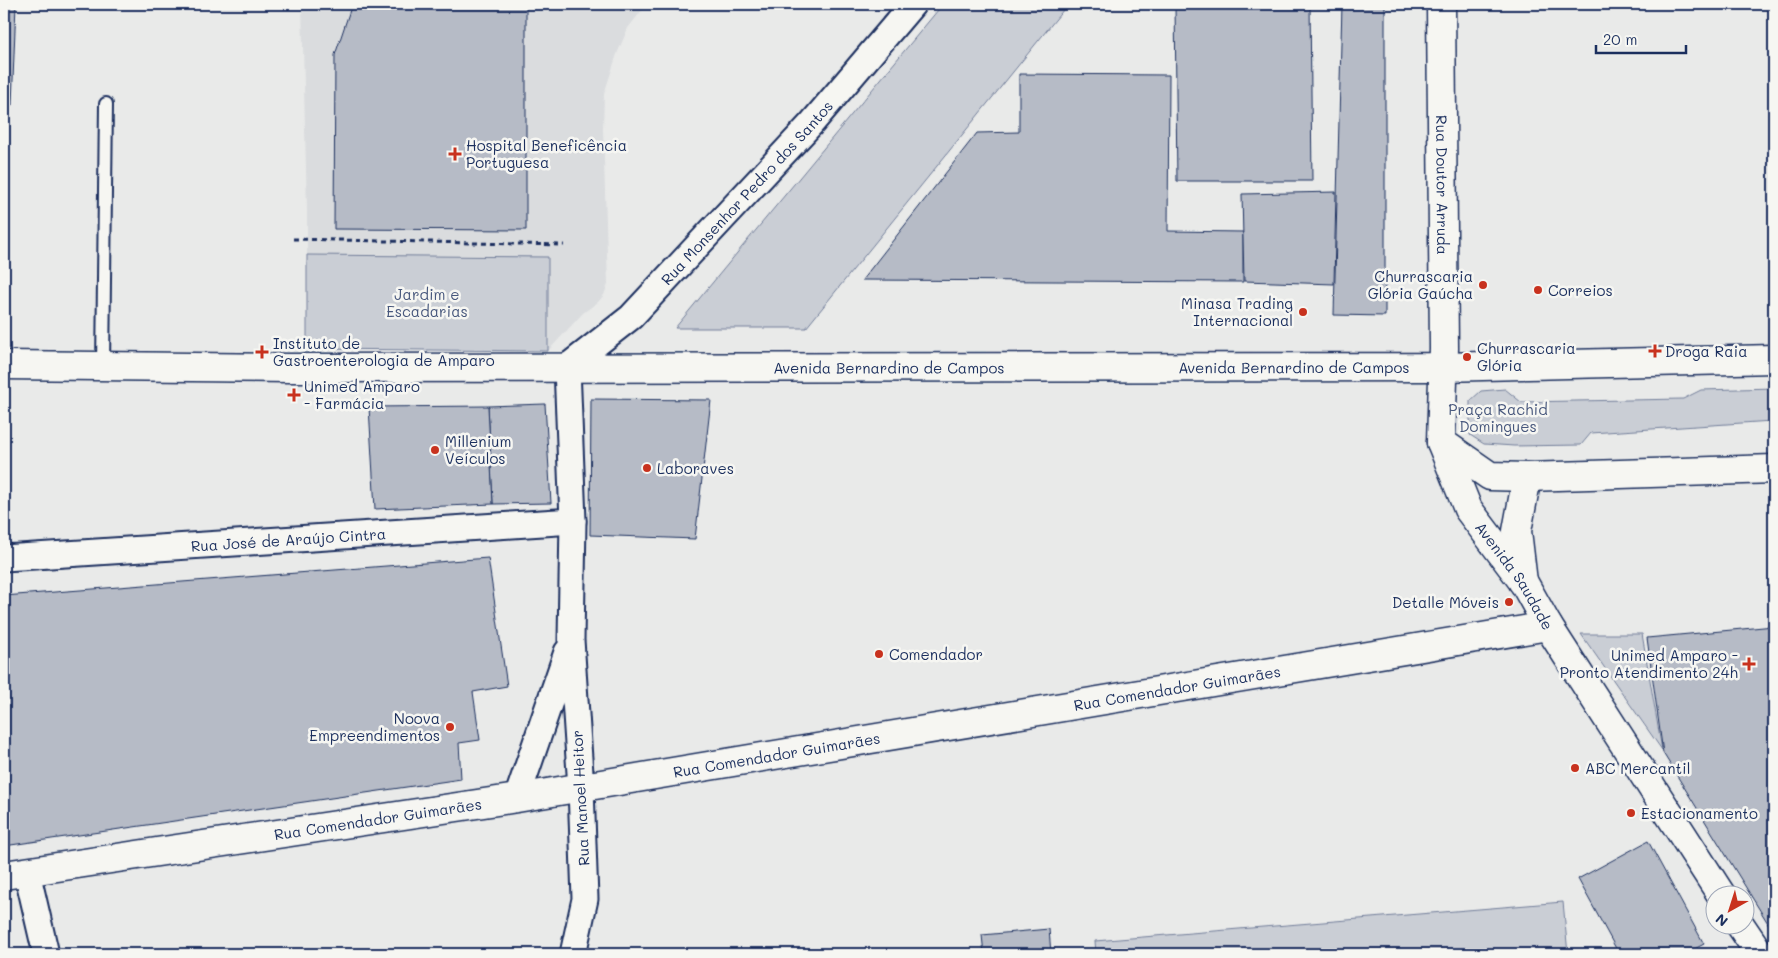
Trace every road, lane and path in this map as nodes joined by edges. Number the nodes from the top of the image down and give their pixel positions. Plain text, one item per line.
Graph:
1 (913, 4) edge
2 (1441, 4) edge
3 (106, 104) dead end
4 (293, 239) dead end
5 (564, 245) dead end
6 (1774, 359) edge
7 (4, 365) edge
8 (102, 367) junction
9 (567, 367) junction
10 (1444, 367) junction
11 (1441, 442) junction
12 (1774, 469) edge
13 (1527, 477) junction
14 (573, 521) junction
15 (4, 558) edge
16 (1524, 583) junction
17 (1548, 626) junction
18 (571, 640) junction
19 (580, 788) junction
20 (517, 798) junction
21 (15, 874) edge
22 (1716, 886) edge
23 (1748, 936) edge
24 (46, 954) edge
25 (573, 954) edge
26 (1760, 954) edge

1 - 9 street, Rua Monsenhor Pedro dos Santos
2 - 10 street, Rua Doutor Arruda
3 - 8 lane
4 - 5 path
6 - 10 street, Avenida Bernardino de Campos
7 - 8 street, Avenida Bernardino de Campos
8 - 9 street, Avenida Bernardino de Campos
9 - 10 street, Avenida Bernardino de Campos
9 - 14 street, Rua Manoel Heitor
10 - 11 street, Avenida Saudade
11 - 13 street
11 - 16 street, Avenida Saudade
12 - 13 street
13 - 16 street
14 - 15 street, Rua José de Araújo Cintra
14 - 18 street, Rua Manoel Heitor
16 - 17 street, Avenida Saudade
17 - 19 street, Rua Comendador Guimarães
17 - 22 street, Avenida Saudade
18 - 19 street, Rua Manoel Heitor
18 - 20 street, Rua Manoel Heitor
19 - 20 street, Rua Comendador Guimarães
19 - 25 street, Rua Manoel Heitor
20 - 21 street, Rua Comendador Guimarães
21 - 24 street
23 - 26 street

